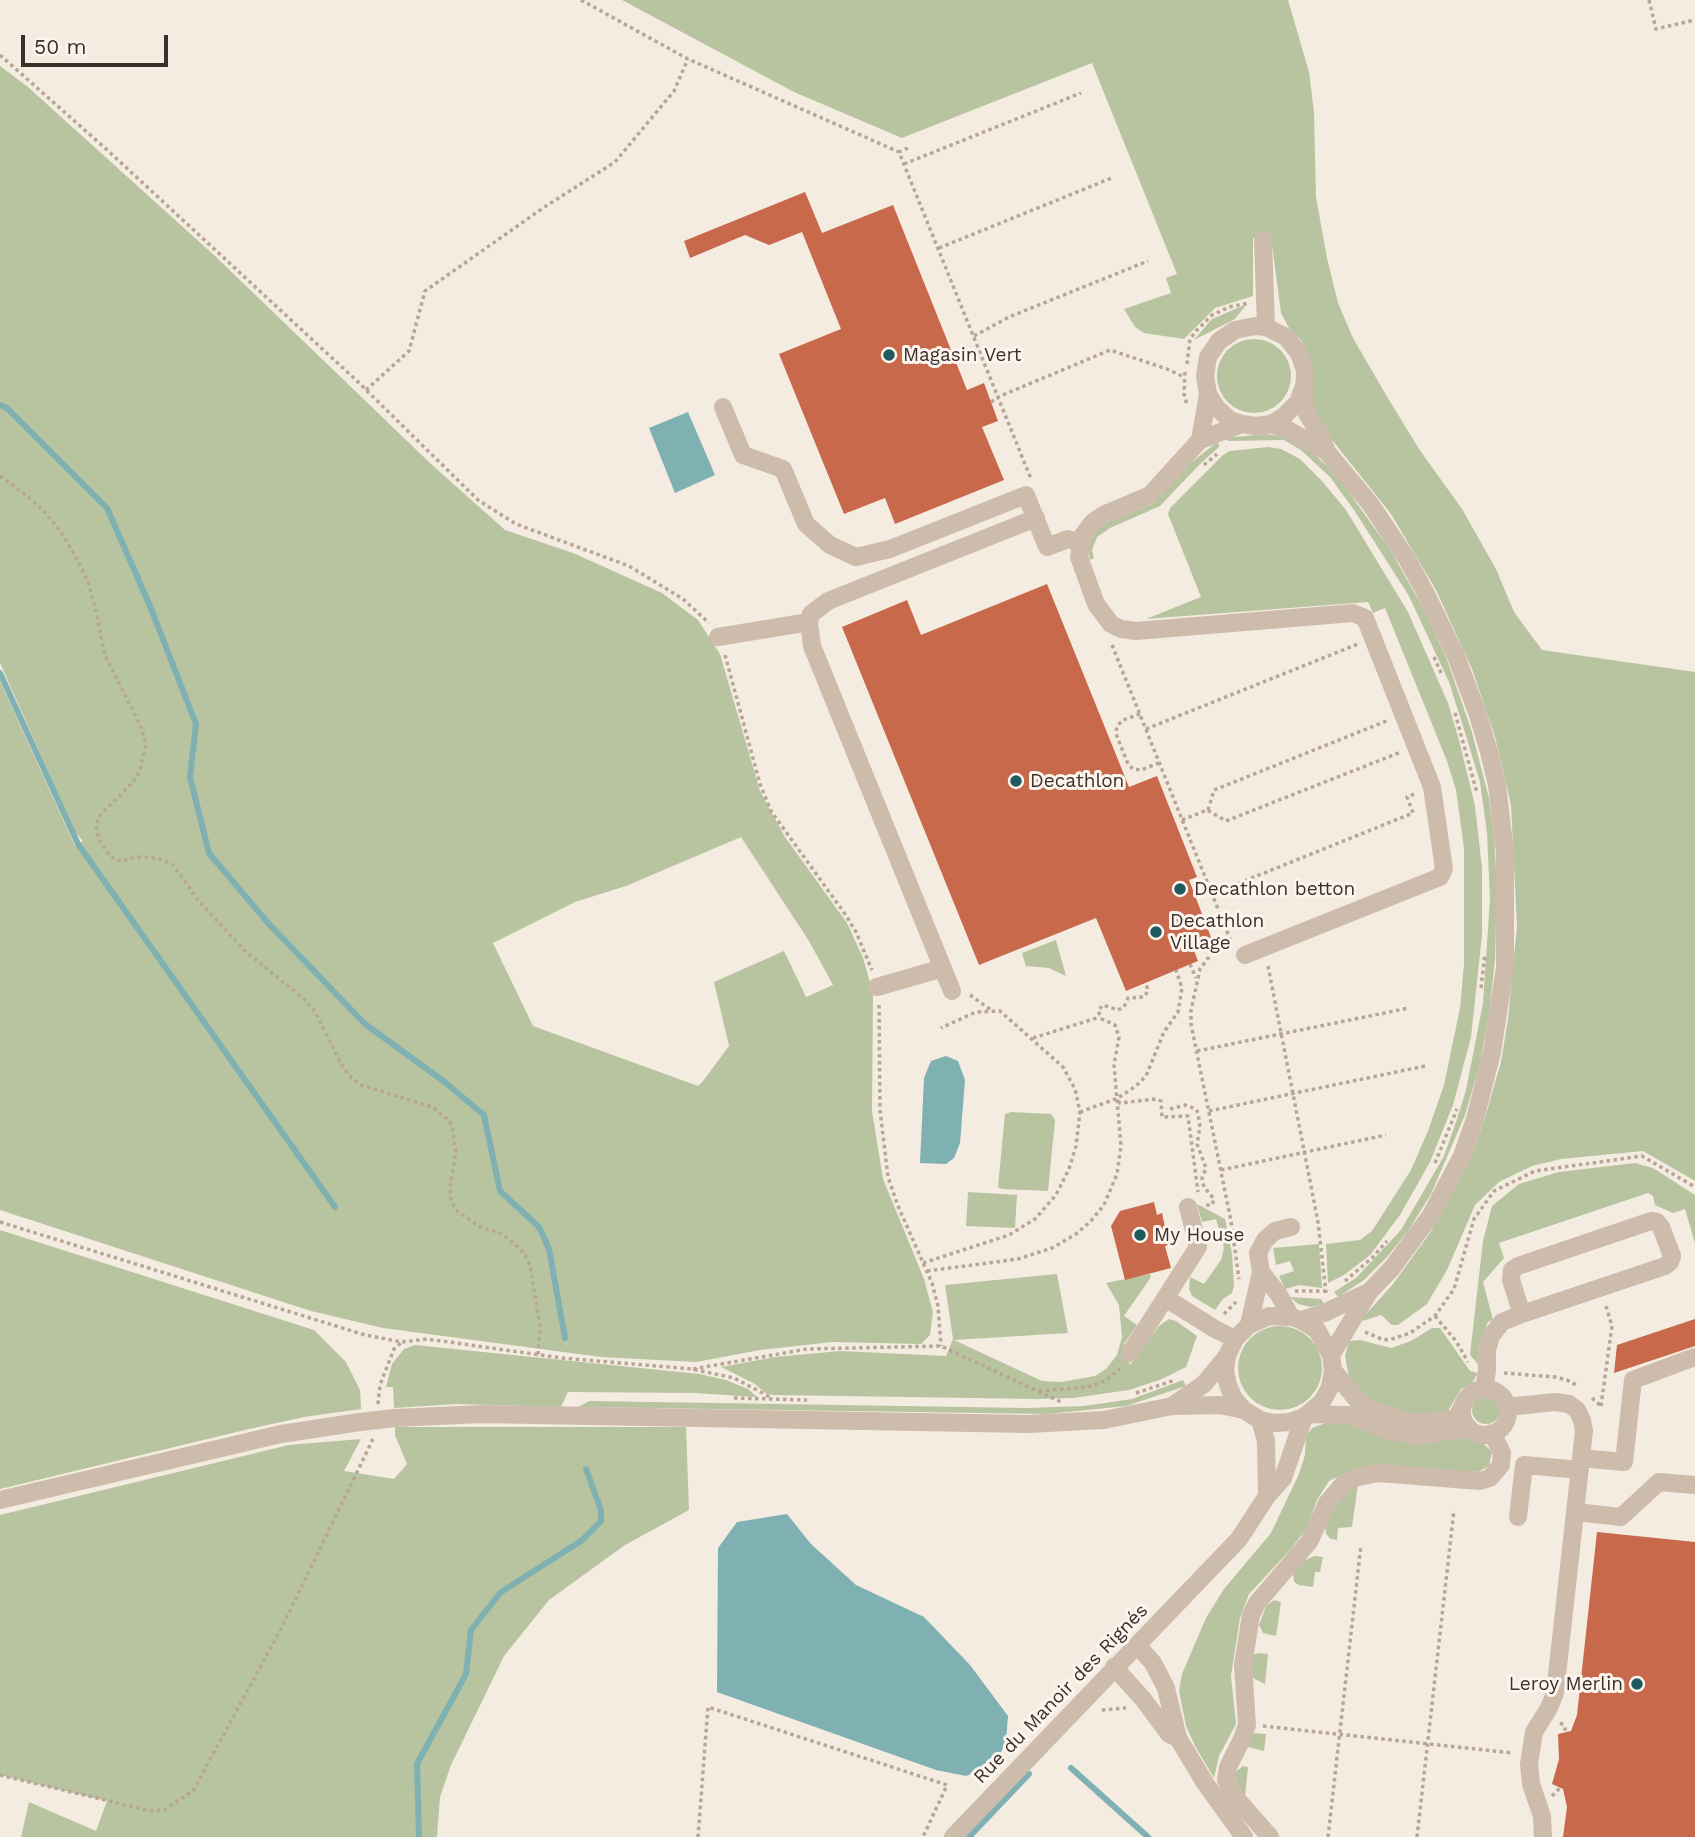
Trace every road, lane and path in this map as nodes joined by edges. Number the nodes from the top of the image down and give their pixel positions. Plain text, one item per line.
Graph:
1 (580, 0) edge
2 (1648, 0) edge
3 (1695, 20) edge
4 (0, 55) edge
5 (688, 59) junction
6 (1081, 93) dead end
7 (908, 148) dead end
8 (899, 152) junction
9 (904, 164) junction
10 (1114, 177) dead end
11 (1263, 240) dead end
12 (939, 248) junction
13 (1148, 261) dead end
14 (1266, 327) junction
15 (974, 336) junction
16 (1184, 377) dead end
17 (1304, 386) junction
18 (366, 391) junction
19 (1208, 394) junction
20 (999, 397) junction
21 (991, 402) dead end
22 (723, 407) dead end
23 (1242, 424) junction
24 (1271, 424) junction
25 (1200, 440) junction
26 (1327, 452) junction
27 (1219, 453) dead end
28 (1199, 471) dead end
29 (0, 476) edge
30 (1034, 486) dead end
31 (1036, 518) junction
32 (1080, 543) junction
33 (808, 622) junction
34 (719, 637) junction
35 (1373, 638) junction
36 (1110, 643) dead end
37 (1433, 656) dead end
38 (1442, 677) dead end
39 (1453, 705) dead end
40 (1140, 714) junction
41 (1404, 715) junction
42 (1146, 729) junction
43 (1416, 746) junction
44 (1159, 763) junction
45 (1432, 787) junction
46 (1479, 803) dead end
47 (1208, 810) junction
48 (1182, 820) junction
49 (1212, 894) junction
50 (1230, 939) junction
51 (1486, 942) dead end
52 (1248, 953) junction
53 (1191, 964) dead end
54 (943, 968) junction
55 (1176, 970) dead end
56 (1196, 980) junction
57 (1146, 983) dead end
58 (877, 987) junction
59 (952, 991) joint
60 (1480, 994) dead end
61 (1409, 1009) dead end
62 (991, 1010) junction
63 (1100, 1017) junction
64 (941, 1028) dead end
65 (1281, 1034) junction
66 (1034, 1038) junction
67 (1197, 1051) junction
68 (1425, 1066) dead end
69 (1293, 1093) junction
70 (1118, 1100) junction
71 (1459, 1102) dead end
72 (1170, 1109) dead end
73 (1209, 1111) junction
74 (1080, 1112) junction
75 (1386, 1135) dead end
76 (1304, 1152) junction
77 (1221, 1170) junction
78 (1432, 1170) dead end
79 (1695, 1187) edge
80 (1188, 1207) dead end
81 (0, 1222) edge
82 (1292, 1227) dead end
83 (1392, 1235) dead end
84 (923, 1263) junction
85 (926, 1271) junction
86 (1261, 1272) junction
87 (1339, 1285) dead end
88 (1239, 1288) dead end
89 (1600, 1288) junction
90 (1333, 1289) dead end
91 (1325, 1291) junction
92 (1369, 1292) junction
93 (1167, 1299) junction
94 (1237, 1302) dead end
95 (1334, 1308) junction
96 (1522, 1314) junction
97 (1435, 1316) junction
98 (1296, 1318) junction
99 (1349, 1324) junction
100 (1249, 1325) junction
101 (1215, 1329) junction
102 (1235, 1339) junction
103 (402, 1342) junction
104 (941, 1346) junction
105 (1130, 1353) joint
106 (538, 1355) junction
107 (1227, 1356) junction
108 (1695, 1357) edge
109 (1332, 1363) junction
110 (692, 1369) junction
111 (1184, 1374) dead end
112 (1485, 1380) junction
113 (380, 1385) dead end
114 (1037, 1391) junction
115 (1133, 1394) dead end
116 (772, 1398) dead end
117 (1065, 1404) dead end
118 (1172, 1406) junction
119 (1601, 1406) junction
120 (1462, 1407) junction
121 (1507, 1407) junction
122 (1244, 1410) junction
123 (1307, 1416) junction
124 (1260, 1420) junction
125 (1469, 1428) junction
126 (1584, 1431) junction
127 (1492, 1433) junction
128 (373, 1441) dead end
129 (1577, 1466) junction
130 (1695, 1485) edge
131 (1267, 1496) junction
132 (0, 1500) edge
133 (1454, 1510) dead end
134 (1576, 1513) junction
135 (1518, 1517) dead end
136 (1361, 1545) dead end
137 (1137, 1645) junction
138 (1114, 1667) junction
139 (1247, 1725) junction
140 (1552, 1730) dead end
141 (1566, 1732) dead end
142 (1339, 1734) junction
143 (1178, 1738) junction
144 (1427, 1744) junction
145 (1530, 1755) junction
146 (0, 1775) edge
147 (1560, 1788) dead end
148 (1548, 1790) dead end
149 (698, 1837) edge
150 (923, 1837) edge
151 (953, 1837) edge
152 (1244, 1837) edge
153 (1270, 1837) edge
154 (1328, 1837) edge
155 (1417, 1837) edge
156 (1542, 1837) edge

1 - 5 path
2 - 3 path
4 - 18 path
5 - 8 path
5 - 18 path
6 - 9 path
7 - 8 path
8 - 9 path
9 - 12 path
10 - 12 path
11 - 14 street
12 - 15 path
13 - 15 path
14 - 17 street
14 - 19 street
15 - 20 path
16 - 20 path
17 - 24 street
17 - 26 street
18 - 34 path
19 - 23 street
19 - 25 street
20 - 21 path
20 - 30 path
22 - 31 street
23 - 24 street
23 - 25 street
24 - 26 street
25 - 32 street
26 - 92 street
27 - 28 path
29 - 106 path
31 - 32 street
31 - 33 street
32 - 35 street
33 - 34 street
33 - 54 street
34 - 58 path
35 - 41 street
35 - 42 path
36 - 40 path
37 - 38 path
39 - 46 path
40 - 42 path
40 - 44 path
41 - 43 street
41 - 47 path
42 - 44 path
43 - 45 street
43 - 47 path
44 - 48 path
45 - 49 path
45 - 52 street
47 - 48 path
48 - 49 path
49 - 50 path
50 - 52 path
50 - 56 path
51 - 60 path
52 - 65 path
53 - 56 path
54 - 58 street
54 - 59 street
55 - 70 path
56 - 67 path
57 - 63 path
58 - 84 path
59 - 62 path
61 - 65 path
62 - 64 path
62 - 66 path
63 - 66 path
63 - 70 path
65 - 67 path
65 - 69 path
66 - 74 path
67 - 73 path
68 - 69 path
69 - 73 path
69 - 76 path
70 - 72 path
70 - 74 path
70 - 85 path
71 - 78 path
73 - 77 path
74 - 84 path
75 - 76 path
76 - 77 path
76 - 91 path
77 - 88 path
79 - 97 path
80 - 93 street
81 - 103 path
82 - 86 street
83 - 87 path
84 - 85 path
85 - 104 path
86 - 98 street
86 - 100 street
89 - 96 street
89 - 96 street
89 - 119 path
90 - 91 path
91 - 95 path
92 - 95 street
92 - 99 street
93 - 101 street
93 - 105 street
94 - 101 path
95 - 98 street
96 - 112 street
97 - 99 path
97 - 112 path
98 - 100 street
98 - 109 street
99 - 109 street
100 - 102 street
101 - 102 street
102 - 107 street
103 - 106 path
103 - 113 path
104 - 110 path
104 - 114 path
105 - 114 path
106 - 110 path
107 - 118 street
107 - 122 street
108 - 129 street
109 - 120 street
109 - 123 street
110 - 116 path
111 - 115 path
112 - 119 path
112 - 120 street
112 - 121 street
114 - 117 path
118 - 122 street
118 - 132 street, bridge
119 - 126 path
120 - 125 street
121 - 126 street
121 - 127 street
122 - 124 street
123 - 124 street
123 - 125 street
123 - 131 street, Rue du Manoir des Rignés
124 - 131 street
125 - 127 street
126 - 129 street
127 - 139 street
128 - 146 path
129 - 134 street
129 - 135 street
130 - 134 street
131 - 137 street, Rue du Manoir des Rignés
133 - 144 path
134 - 145 street
136 - 142 path
137 - 138 street, Rue du Manoir des Rignés
137 - 143 street
138 - 143 street
138 - 151 street, Rue du Manoir des Rignés
139 - 142 path
139 - 153 street
140 - 141 path
142 - 144 path
142 - 154 path
143 - 152 street
144 - 145 path
144 - 155 path
145 - 156 street
147 - 148 path
149 - 150 path

